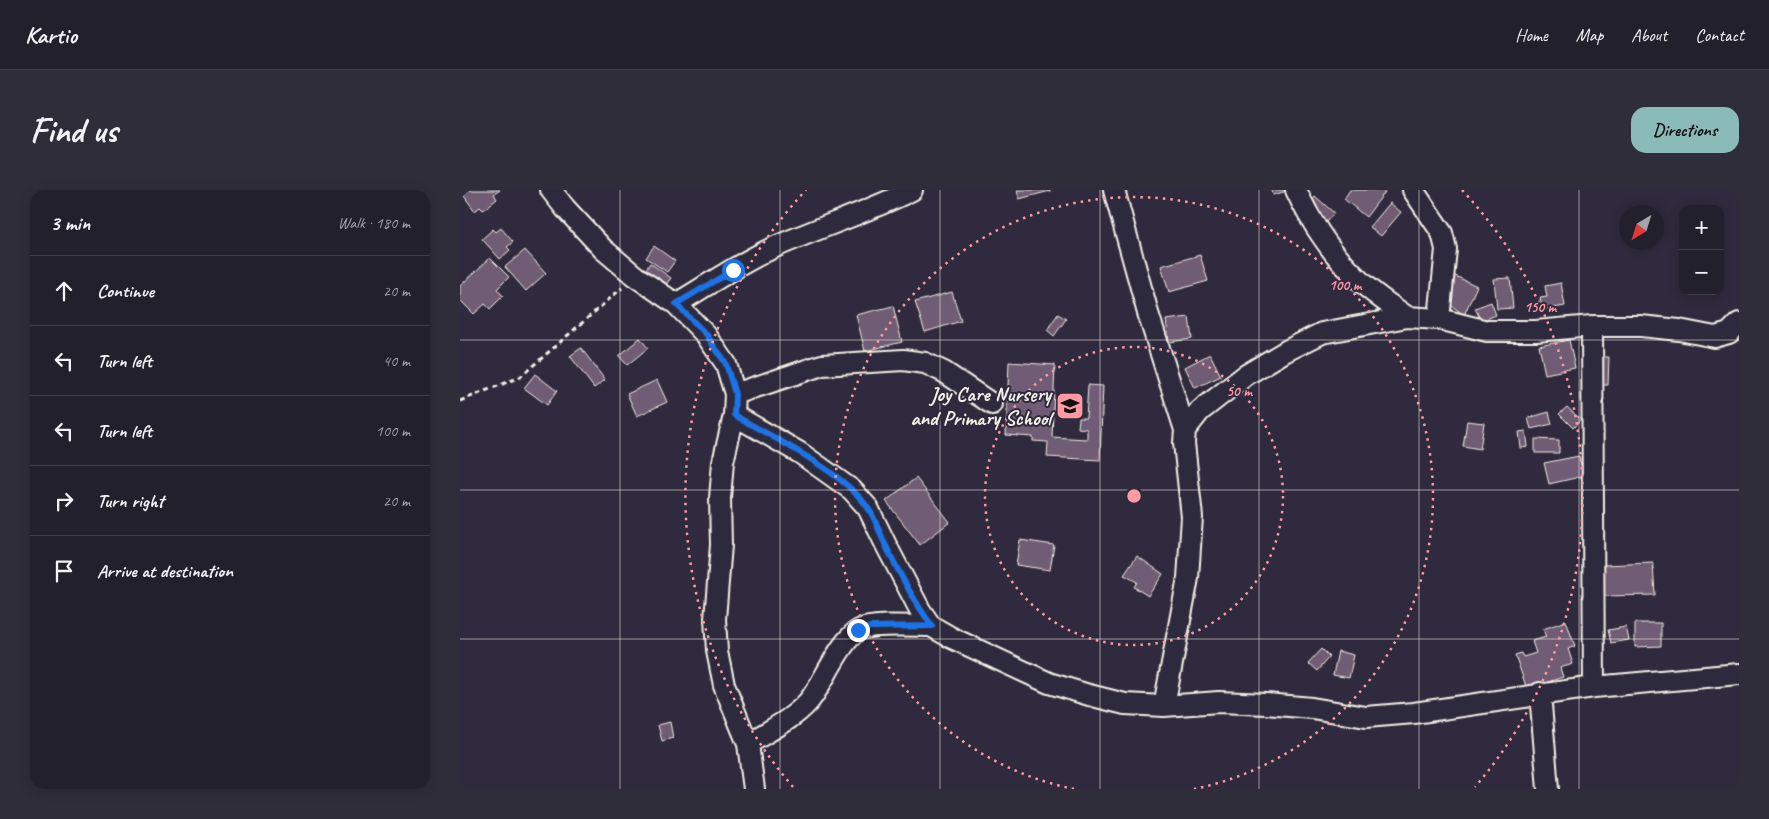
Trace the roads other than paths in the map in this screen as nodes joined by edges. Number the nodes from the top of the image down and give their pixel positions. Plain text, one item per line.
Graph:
1 (551, 190) edge
2 (912, 190) edge
3 (1114, 190) edge
4 (1296, 190) edge
5 (1414, 190) edge
6 (676, 304) junction
7 (1407, 317) junction
8 (1439, 319) junction
9 (1739, 323) edge
10 (1592, 326) junction
11 (735, 394) junction
12 (992, 404) dead end
13 (734, 415) junction
14 (1185, 430) junction
15 (932, 626) junction
16 (1739, 674) edge
17 (1594, 686) junction
18 (1540, 694) junction
19 (1164, 706) junction
20 (748, 744) junction
21 (749, 786) edge
22 (1548, 789) edge

1 - 6 street
2 - 6 street
3 - 14 street
4 - 7 street
5 - 8 street
6 - 11 street
7 - 8 street
7 - 14 street
8 - 10 street
9 - 10 street
10 - 17 street
11 - 12 street
11 - 13 street
13 - 15 street
13 - 20 street
14 - 19 street
15 - 19 street
15 - 20 street
16 - 17 street
17 - 18 street
18 - 19 street
18 - 22 street
20 - 21 street

